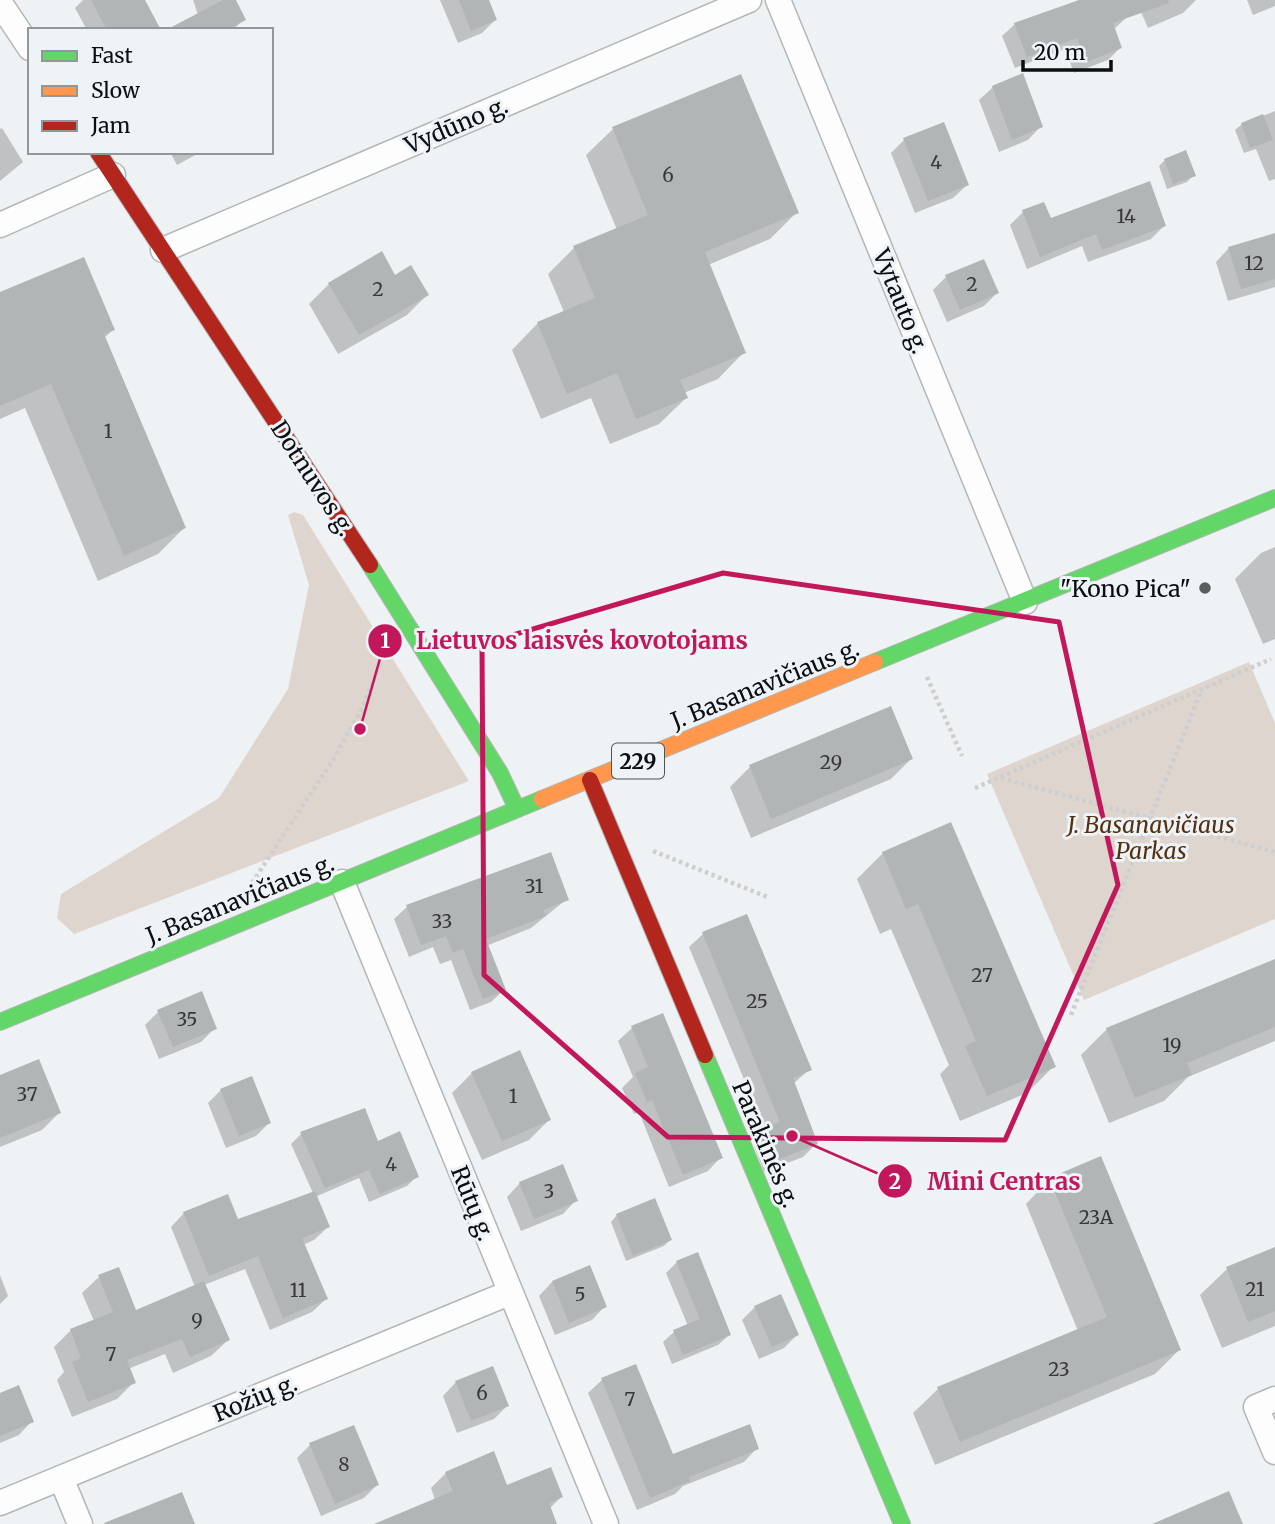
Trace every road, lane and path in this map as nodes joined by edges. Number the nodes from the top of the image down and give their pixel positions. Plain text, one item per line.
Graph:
1 (749, 0) edge
2 (778, 0) edge
3 (0, 3) edge
4 (28, 45) edge
5 (99, 154) edge
6 (113, 175) junction
7 (0, 225) edge
8 (163, 250) junction
9 (1275, 498) edge
10 (1025, 602) junction
11 (402, 613) junction
12 (914, 647) junction
13 (1271, 659) dead end
14 (1202, 689) junction
15 (962, 756) dead end
16 (1000, 777) junction
17 (590, 780) junction
18 (975, 788) dead end
19 (517, 809) junction
20 (1150, 818) junction
21 (613, 835) junction
22 (1275, 852) edge
23 (342, 882) junction
24 (246, 892) dead end
25 (770, 898) dead end
26 (1071, 1015) dead end
27 (0, 1022) edge
28 (509, 1293) junction
29 (1266, 1403) edge
30 (1275, 1452) edge
31 (61, 1478) junction
32 (0, 1503) edge
33 (80, 1524) edge
34 (606, 1524) edge
35 (902, 1524) edge

1 - 8 street, Vydūno g.
2 - 10 street, Vytauto g.
3 - 4 street
5 - 6 street, Dotnuvos g.
6 - 7 street
6 - 8 street, Dotnuvos g.
8 - 11 street, Dotnuvos g.
9 - 10 street, J. Basanavičiaus g. / 229
10 - 12 street, J. Basanavičiaus g. / 229
11 - 19 street, Dotnuvos g.
11 - 24 path
12 - 15 path
12 - 17 street, J. Basanavičiaus g. / 229
13 - 14 path
14 - 16 path
14 - 20 path
16 - 18 path
16 - 20 path
17 - 19 street, J. Basanavičiaus g. / 229
17 - 21 street, Parakinės g.
19 - 23 street, J. Basanavičiaus g. / 229
20 - 22 path
20 - 26 path
21 - 25 path
21 - 35 street, Parakinės g.
23 - 27 street, J. Basanavičiaus g. / 229
23 - 28 street, Rūtų g.
28 - 31 street, Rožių g.
28 - 34 street, Rūtų g.
29 - 30 street
31 - 32 street, Rožių g.
31 - 33 street

